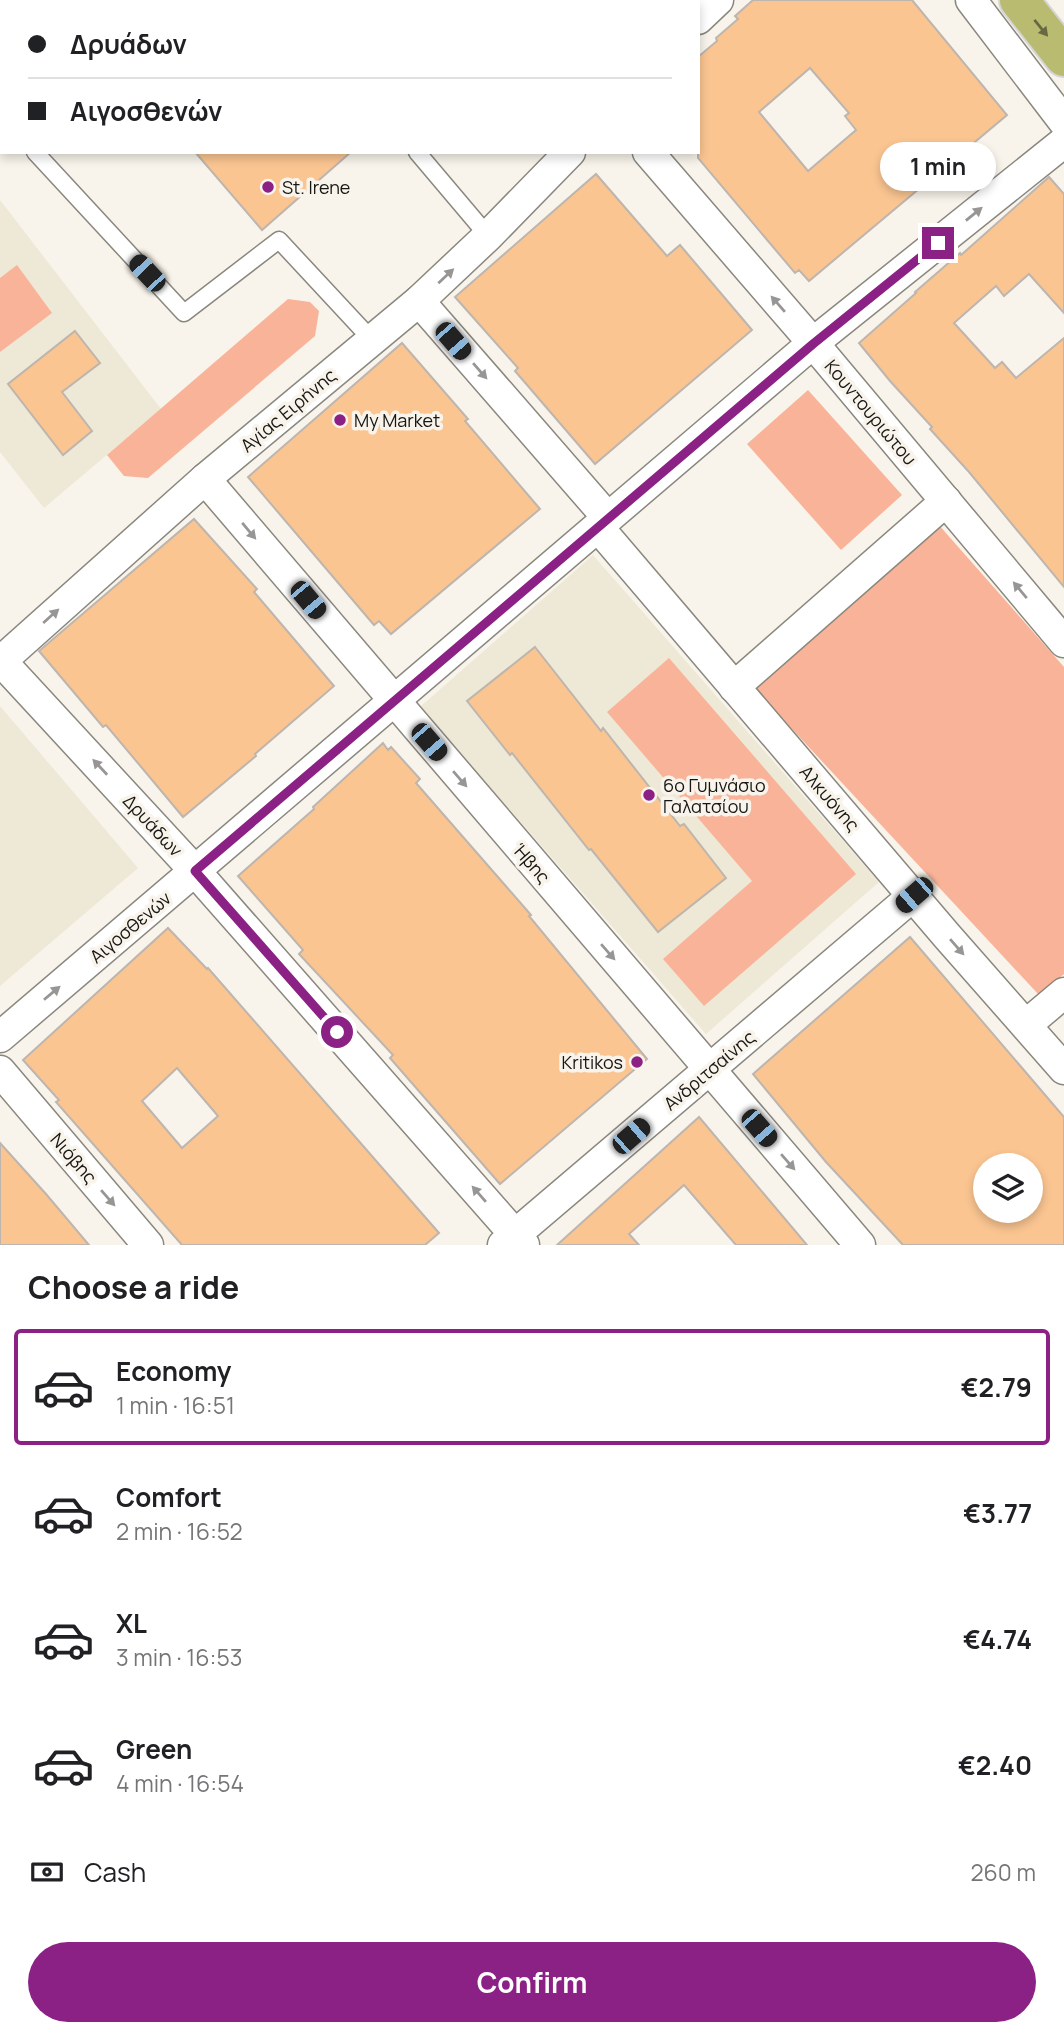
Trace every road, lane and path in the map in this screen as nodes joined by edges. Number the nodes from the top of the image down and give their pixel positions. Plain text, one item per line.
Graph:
1 (718, 0) edge
2 (971, 0) edge
3 (1018, 0) edge
4 (700, 17) edge
5 (1064, 57) edge
6 (1064, 122) edge
7 (1064, 142) edge
8 (37, 154) edge
9 (419, 154) edge
10 (568, 154) edge
11 (650, 154) edge
12 (488, 236) junction
13 (419, 301) junction
14 (372, 340) junction
15 (813, 344) junction
16 (205, 479) junction
17 (946, 501) junction
18 (603, 522) junction
19 (1064, 642) edge
20 (1, 661) edge
21 (734, 687) junction
22 (394, 701) junction
23 (195, 871) junction
24 (914, 895) junction
25 (1064, 993) edge
26 (1026, 1025) junction
27 (0, 1037) edge
28 (1064, 1069) edge
29 (709, 1070) junction
30 (0, 1071) edge
31 (514, 1242) edge
32 (149, 1245) edge
33 (860, 1245) edge

1 - 4 street
2 - 6 street
3 -> 5 main road
15 -> 7 street, Αιγοσθενών
8 - 14 lane
9 - 12 lane
10 - 12 street, Αγίας Ειρήνης
15 -> 11 street, Κουντουριώτου
13 -> 12 street, Αγίας Ειρήνης
13 - 14 street, Αγίας Ειρήνης
13 -> 18 street, Αλκυόνης
14 - 16 street, Αγίας Ειρήνης
15 - 17 street, Κουντουριώτου
15 - 18 street, Αιγοσθενών
20 -> 16 street, Αγίας Ειρήνης
16 -> 22 street, Ήβης
19 -> 17 street, Κουντουριώτου
17 - 21 street
18 - 21 street, Αλκυόνης
18 - 22 street, Αιγοσθενών
23 -> 20 street, Δρυάδων
21 - 24 street, Αλκυόνης
22 - 23 street, Αιγοσθενών
22 -> 29 street, Ήβης
27 -> 23 street, Αιγοσθενών
31 -> 23 street, Δρυάδων
24 -> 26 street, Αλκυόνης
24 - 29 street, Ανδριτσαίνης
25 - 26 street
26 - 28 street, Αλκυόνης
29 - 31 street, Ανδριτσαίνης
29 -> 33 street, Ήβης
30 -> 32 street, Νιόβης

